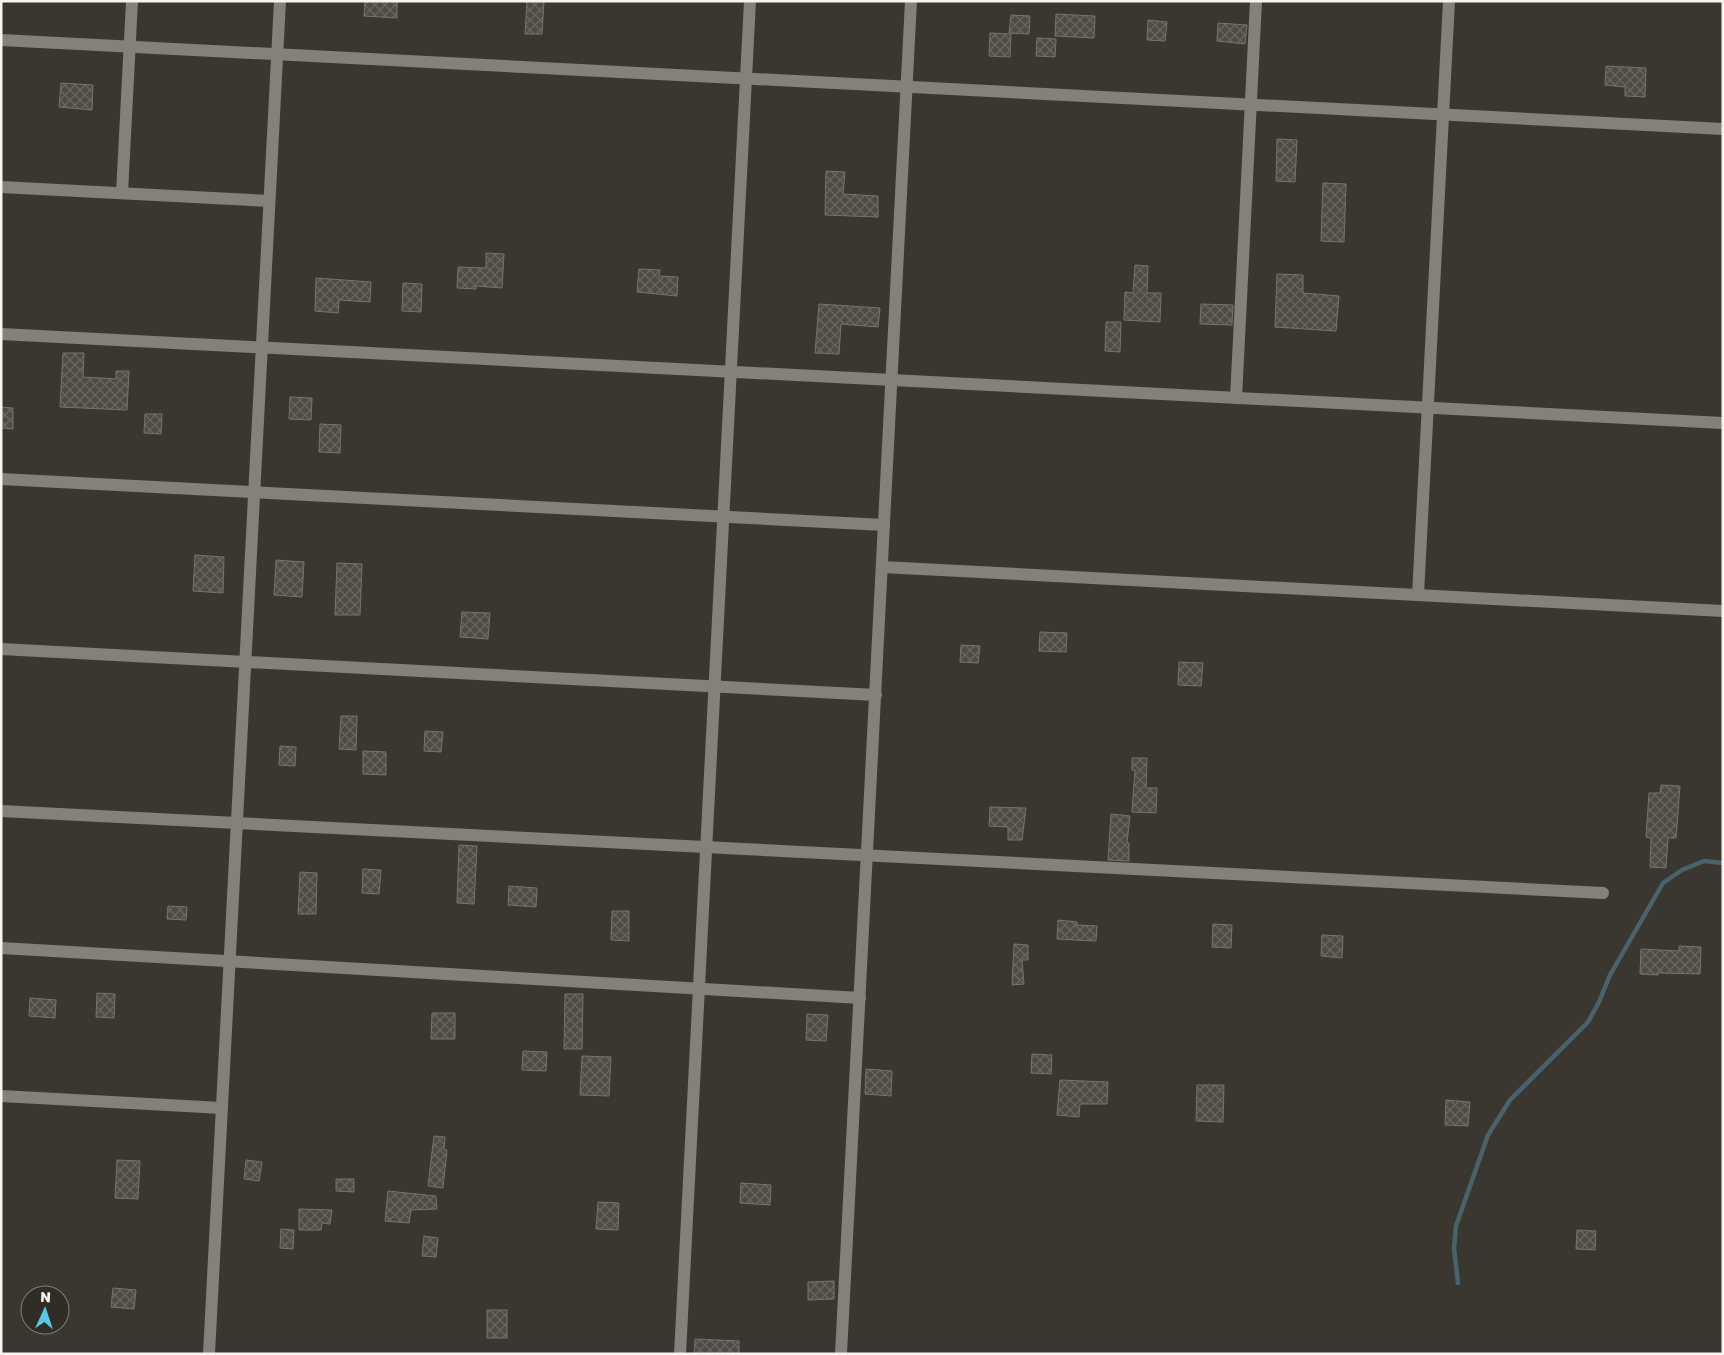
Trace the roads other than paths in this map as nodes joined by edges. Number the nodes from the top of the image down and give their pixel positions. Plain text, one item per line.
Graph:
1 (132, 1) edge
2 (280, 1) edge
3 (750, 1) edge
4 (912, 1) edge
5 (1256, 1) edge
6 (1449, 1) edge
7 (1, 40) edge
8 (130, 47) junction
9 (277, 54) junction
10 (746, 79) junction
11 (907, 87) junction
12 (1251, 105) junction
13 (1443, 115) junction
14 (1723, 129) edge
15 (1, 187) edge
16 (122, 193) junction
17 (269, 201) junction
18 (1, 334) edge
19 (262, 348) junction
20 (730, 372) junction
21 (892, 380) junction
22 (1236, 398) junction
23 (1428, 408) junction
24 (1723, 423) edge
25 (1, 479) edge
26 (254, 492) junction
27 (723, 517) junction
28 (884, 525) junction
29 (882, 567) junction
30 (1418, 595) junction
31 (1723, 611) edge
32 (1, 650) edge
33 (245, 662) junction
34 (714, 686) junction
35 (876, 695) junction
36 (1, 811) edge
37 (237, 823) junction
38 (706, 847) junction
39 (867, 855) junction
40 (1603, 894) dead end
41 (1, 948) edge
42 (230, 961) junction
43 (699, 989) junction
44 (860, 998) junction
45 (1, 1096) edge
46 (222, 1108) junction
47 (209, 1354) edge
48 (680, 1354) edge
49 (842, 1354) edge

1 - 8 street
2 - 9 street
3 - 10 street
4 - 11 street
5 - 12 street
6 - 13 street
7 - 8 street
8 - 9 street
8 - 16 street
9 - 10 street
9 - 17 street
10 - 11 street
10 - 20 street
11 - 12 street
11 - 21 street
12 - 13 street
12 - 22 street
13 - 14 street
13 - 23 street
15 - 16 street
16 - 17 street
17 - 19 street
18 - 19 street
19 - 20 street
19 - 26 street
20 - 21 street
20 - 27 street
21 - 22 street
21 - 28 street
22 - 23 street
23 - 24 street
23 - 30 street
25 - 26 street
26 - 27 street
26 - 33 street
27 - 28 street
27 - 34 street
28 - 29 street
29 - 30 street
29 - 35 street
30 - 31 street
32 - 33 street
33 - 34 street
33 - 37 street
34 - 35 street
34 - 38 street
35 - 39 street
36 - 37 street
37 - 38 street
37 - 42 street
38 - 39 street
38 - 43 street
39 - 40 street
39 - 44 street
41 - 42 street
42 - 43 street
42 - 46 street
43 - 44 street
43 - 48 street
44 - 49 street
45 - 46 street
46 - 47 street

